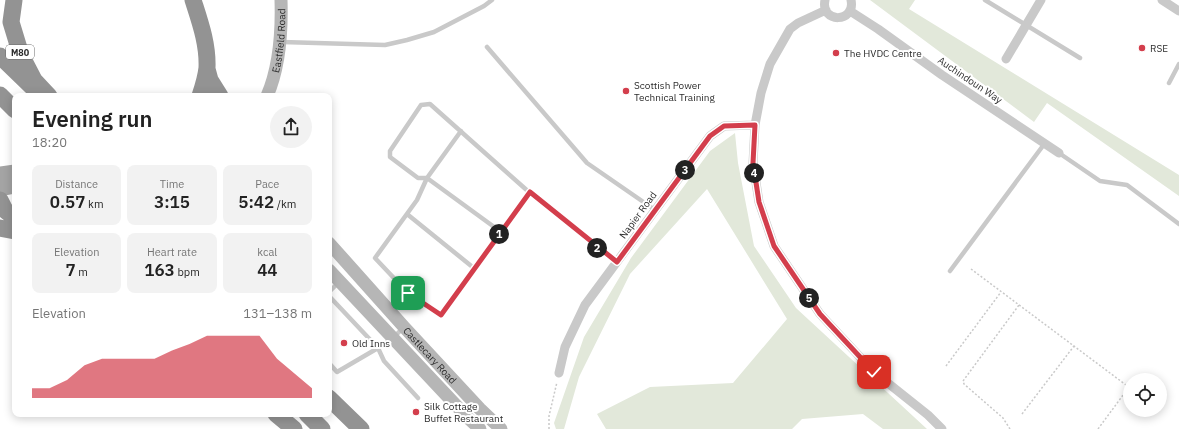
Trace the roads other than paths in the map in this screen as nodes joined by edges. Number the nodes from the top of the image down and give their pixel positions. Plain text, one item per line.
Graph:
1 (14, 0) edge
2 (193, 0) edge
3 (281, 0) edge
4 (492, 0) edge
5 (825, 0) edge
6 (851, 0) edge
7 (985, 0) edge
8 (1041, 0) edge
9 (1162, 0) edge
10 (826, 10) junction
11 (850, 11) junction
12 (1179, 11) edge
13 (1026, 25) junction
14 (280, 42) junction
15 (487, 47) dead end
16 (0, 56) edge
17 (1080, 58) dead end
18 (1006, 59) dead end
19 (1179, 64) edge
20 (207, 69) junction
21 (273, 82) junction
22 (1169, 83) dead end
23 (37, 93) edge
24 (46, 93) edge
25 (201, 93) edge
26 (218, 93) edge
27 (261, 93) edge
28 (268, 93) edge
29 (0, 95) edge
30 (12, 107) edge
31 (755, 125) junction
32 (461, 131) junction
33 (1045, 143) junction
34 (1059, 153) joint
35 (12, 172) edge
36 (0, 174) edge
37 (427, 178) junction
38 (12, 187) edge
39 (0, 189) edge
40 (530, 192) junction
41 (0, 200) edge
42 (655, 210) junction
43 (407, 214) junction
44 (12, 216) edge
45 (1179, 224) edge
46 (0, 228) edge
47 (12, 230) edge
48 (501, 232) junction
49 (332, 246) edge
50 (617, 262) junction
51 (475, 268) junction
52 (950, 271) dead end
53 (332, 273) edge
54 (340, 281) junction
55 (332, 289) edge
56 (332, 299) edge
57 (404, 327) junction
58 (393, 338) junction
59 (378, 348) junction
60 (332, 366) edge
61 (559, 373) road end
62 (418, 398) dead end
63 (332, 401) edge
64 (280, 417) edge
65 (310, 417) edge
66 (294, 429) edge
67 (322, 429) edge
68 (361, 429) edge
69 (480, 429) edge
70 (501, 429) edge
71 (942, 429) edge

1 - 24 highway, M80
2 - 20 highway
3 - 14 main road, Eastfield Road
4 - 14 lane
5 - 10 street
6 - 11 street
7 - 13 lane
8 - 13 street
9 - 12 street
10 - 11 street
10 - 31 street
11 - 33 street, Auchindoun Way
13 - 17 lane
13 - 18 street
14 - 21 main road, Eastfield Road
15 - 42 lane
16 - 23 highway, M80
19 - 22 lane
20 - 25 highway
20 - 26 highway
21 - 27 main road, Eastfield Road
21 - 28 main road, Eastfield Road
29 - 30 highway
31 - 42 street, Napier Road
31 - 71 street
32 - 37 lane
32 - 37 lane
32 - 40 lane
33 - 34 street, Auchindoun Way
33 - 52 lane
34 - 45 lane
35 - 36 main road
37 - 43 lane
37 - 48 lane
38 - 39 main road
40 - 48 lane
40 - 50 lane
41 - 44 highway
42 - 50 street, Napier Road
43 - 51 lane
43 - 51 lane
46 - 47 highway
48 - 51 lane
49 - 57 main road, Castlecary Road
50 - 61 street, Napier Road
53 - 54 main road, Castlecary Road
54 - 55 lane
54 - 58 main road, Castlecary Road
56 - 59 lane
57 - 58 lane
57 - 70 main road, Castlecary Road
58 - 59 lane
58 - 69 main road, Castlecary Road
59 - 60 lane
59 - 62 lane
63 - 68 highway
64 - 66 highway
65 - 67 highway

